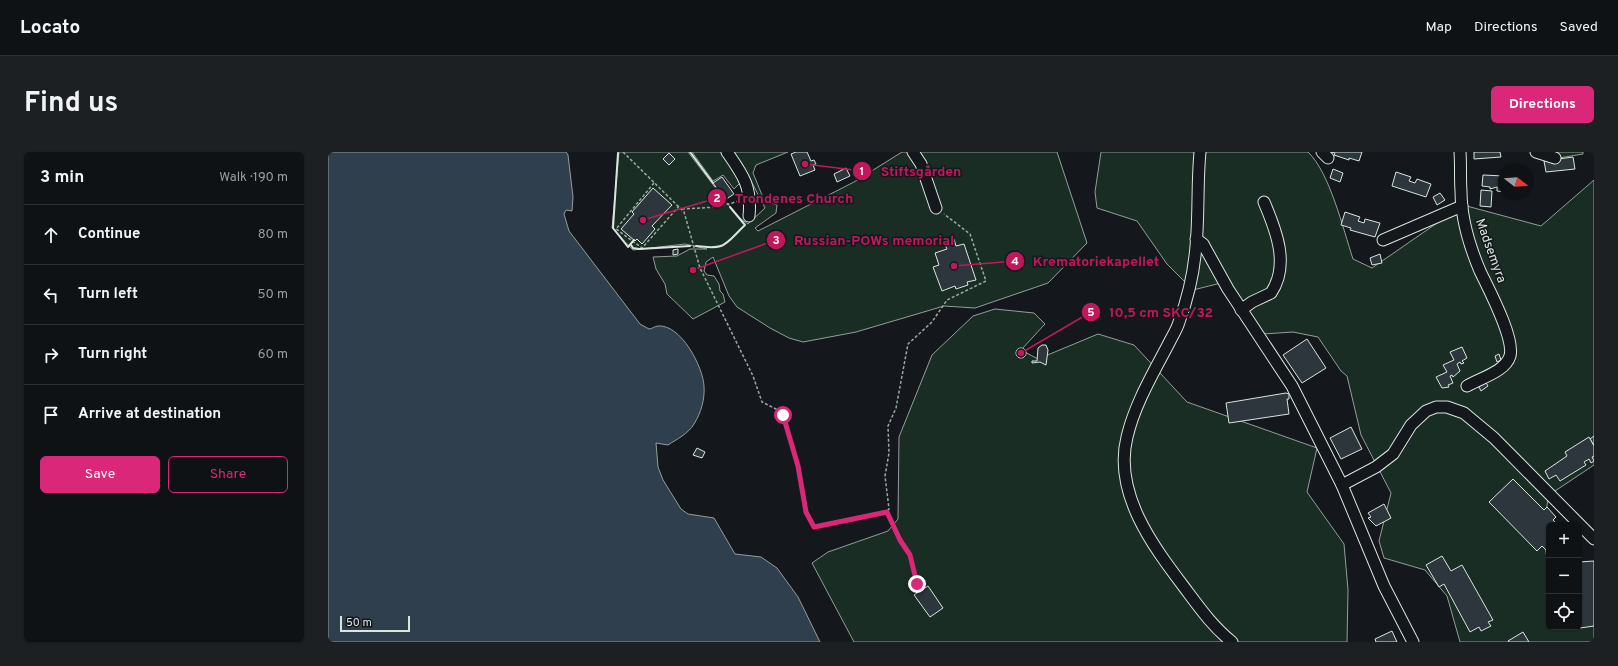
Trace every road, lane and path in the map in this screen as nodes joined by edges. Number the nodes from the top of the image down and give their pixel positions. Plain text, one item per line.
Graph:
1 (623, 152) edge
2 (727, 152) edge
3 (913, 152) edge
4 (1200, 152) edge
5 (1460, 152) edge
6 (1536, 152) edge
7 (1555, 158) dead end
8 (654, 183) junction
9 (750, 197) junction
10 (1264, 202) dead end
11 (679, 206) junction
12 (1462, 206) junction
13 (936, 208) joint
14 (682, 209) junction
15 (749, 216) dead end
16 (1196, 239) junction
17 (1383, 240) dead end
18 (1241, 310) junction
19 (1467, 386) dead end
20 (1342, 486) junction
21 (887, 512) junction
22 (1594, 539) edge
23 (917, 584) dead end
24 (1232, 642) edge
25 (1413, 642) edge

1 - 8 path
2 - 9 street
3 - 13 street
4 - 16 street
5 - 12 street, Madsemyra
6 - 7 street
8 - 11 path
8 - 11 path
9 - 14 path
9 - 15 street
10 - 18 street
11 - 14 path
12 - 17 street
12 - 19 street, Madsemyra
13 - 21 path
14 - 21 path
16 - 18 street
16 - 24 street
18 - 20 street
20 - 22 street
20 - 25 street
21 - 23 path

